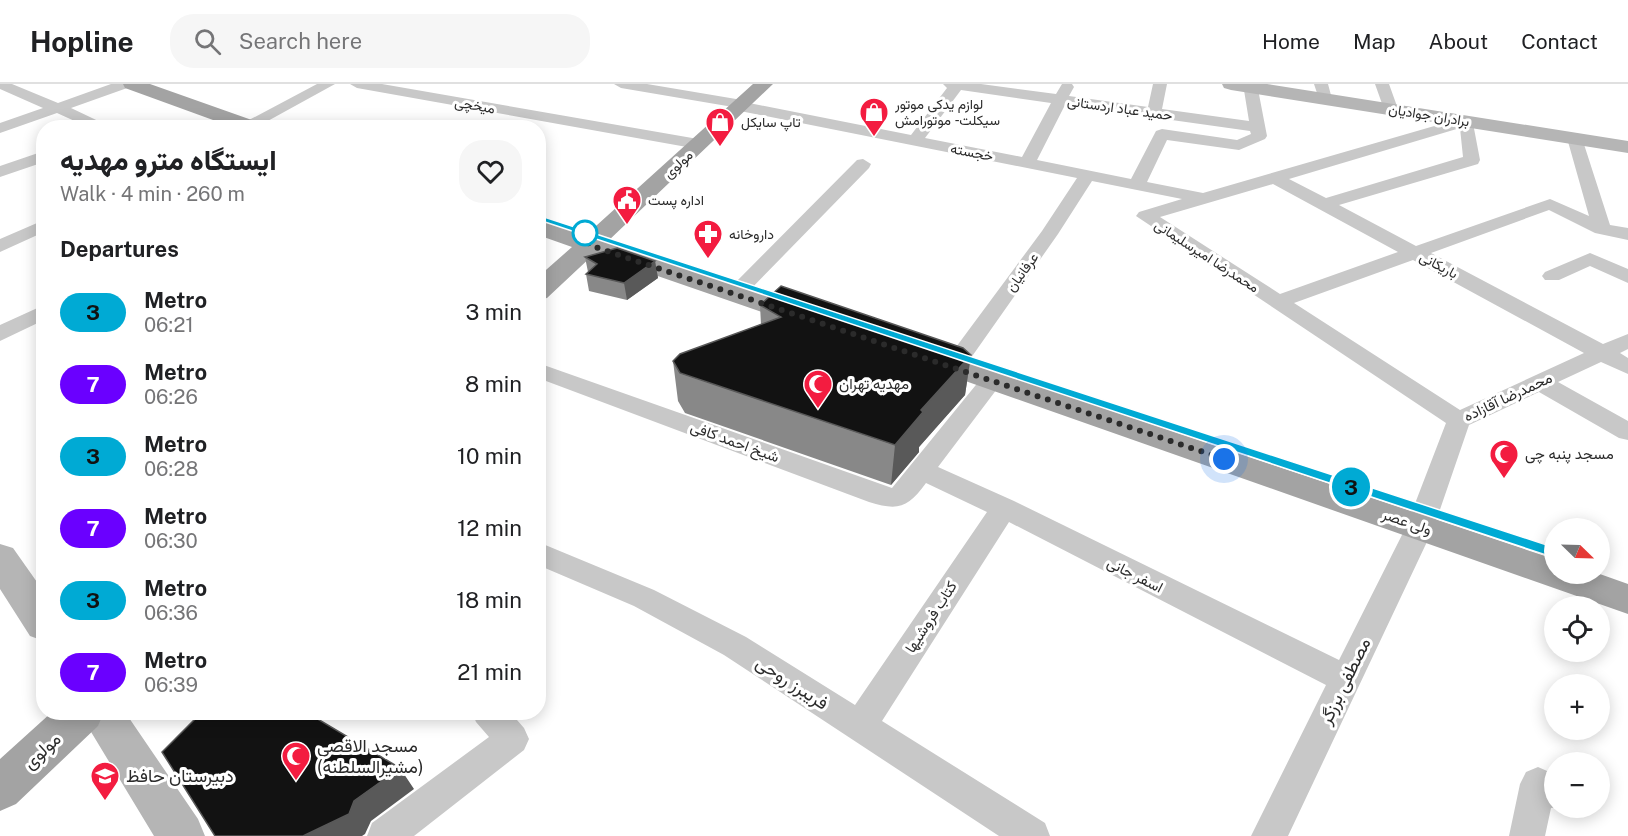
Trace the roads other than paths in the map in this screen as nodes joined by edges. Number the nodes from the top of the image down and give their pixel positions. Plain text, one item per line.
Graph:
1 (0, 84) edge
2 (125, 84) edge
3 (132, 84) edge
4 (328, 84) edge
5 (357, 84) edge
6 (621, 84) edge
7 (764, 84) edge
8 (1069, 84) edge
9 (1160, 84) edge
10 (1231, 84) edge
11 (1382, 84) edge
12 (953, 85) edge
13 (1250, 86) edge
14 (1003, 88) edge
15 (1323, 91) edge
16 (22, 93) junction
17 (410, 93) junction
18 (1060, 99) junction
19 (0, 100) edge
20 (395, 102) dead end
21 (741, 105) junction
22 (58, 108) junction
23 (1390, 109) junction
24 (1154, 112) junction
25 (86, 120) edge
26 (229, 120) edge
27 (261, 120) edge
28 (1467, 121) junction
29 (1256, 127) junction
30 (0, 128) edge
31 (1575, 138) junction
32 (915, 141) junction
33 (698, 144) junction
34 (1628, 147) edge
35 (36, 159) edge
36 (1027, 163) junction
37 (863, 164) dead end
38 (0, 172) edge
39 (1088, 175) junction
40 (1275, 178) junction
41 (1137, 184) junction
42 (1205, 198) junction
43 (1324, 204) junction
44 (36, 228) edge
45 (1602, 229) junction
46 (546, 230) edge
47 (1628, 234) edge
48 (4, 240) edge
49 (589, 245) junction
50 (1414, 252) junction
51 (1552, 276) dead end
52 (1628, 277) edge
53 (546, 285) edge
54 (736, 293) junction
55 (1277, 302) junction
56 (36, 315) edge
57 (831, 326) edge
58 (0, 334) edge
59 (1628, 341) edge
60 (897, 348) edge
61 (1603, 353) junction
62 (953, 367) junction
63 (1628, 367) edge
64 (546, 373) edge
65 (992, 380) junction
66 (1540, 382) junction
67 (1459, 420) junction
68 (1628, 432) edge
69 (923, 471) junction
70 (1004, 508) junction
71 (1420, 527) junction
72 (546, 556) edge
73 (0, 558) edge
74 (1628, 599) edge
75 (36, 613) edge
76 (1346, 679) junction
77 (74, 720) edge
78 (104, 720) edge
79 (495, 720) edge
80 (860, 726) junction
81 (4, 779) edge
82 (1544, 787) edge
83 (181, 836) edge
84 (385, 836) edge
85 (1032, 836) edge
86 (1269, 836) edge
87 (1527, 836) edge

1 - 16 street
2 - 22 street
3 - 26 main road
4 - 27 street
5 - 17 street, میخچی
6 - 21 street, خجسته
7 - 21 main road, مولوی
8 - 18 street
9 - 24 street
10 - 13 street, برادران جوادیان
11 - 23 street
12 - 14 street, حمید عباد اردستانی
12 - 32 street
13 - 15 street, برادران جوادیان
13 - 29 street
14 - 18 street, حمید عباد اردستانی
15 - 23 street, برادران جوادیان
16 - 19 street
16 - 22 street
17 - 20 street
17 - 33 street, میخچی
18 - 24 street, حمید عباد اردستانی
18 - 36 street
21 - 32 street, خجسته
21 - 33 main road, مولوی
22 - 25 street
22 - 30 street
23 - 28 street, برادران جوادیان
24 - 29 street, حمید عباد اردستانی
28 - 31 street, برادران جوادیان
28 - 40 street, محمدرضا امیرسلیمانی
28 - 43 street
29 - 41 street
31 - 34 street, برادران جوادیان
31 - 45 street
32 - 36 street, خجسته
33 - 49 main road, مولوی
35 - 38 street
36 - 39 street, خجسته
37 - 54 street
39 - 41 street, خجسته
39 - 62 street, عرفانیان
40 - 42 street, محمدرضا امیرسلیمانی
40 - 43 street, باریکانی
41 - 42 street, خجسته
42 - 55 street, محمدرضا امیرسلیمانی
43 - 50 street, باریکانی
44 - 48 street
45 - 47 street
45 - 50 street
46 - 49 main road
49 - 53 main road, مولوی
49 - 54 main road
50 - 55 street
50 - 61 street, باریکانی
51 - 52 street
54 - 57 main road
55 - 67 street, محمدرضا امیرسلیمانی
56 - 58 street
59 - 61 street, محمدرضا آقازاده
60 - 62 main road, ولی عصر
61 - 63 street, باریکانی
61 - 66 street, محمدرضا آقازاده
62 - 65 main road, ولی عصر
64 - 69 street, شیخ احمد کافی
65 - 69 street
65 - 71 main road, ولی عصر
66 - 67 street, محمدرضا آقازاده
66 - 68 street
67 - 71 street, محمدرضا آقازاده
69 - 70 street, اسفر جانی
70 - 76 street, اسفر جانی
70 - 80 street, کتاب فروشیها
71 - 74 main road, ولی عصر
71 - 76 street, مصطفی برزگر
72 - 80 street, فریبرز روحی
73 - 75 street
76 - 86 street, مصطفی برزگر
77 - 81 main road, مولوی
78 - 83 street
79 - 84 street
80 - 85 street, فریبرز روحی
82 - 87 street

